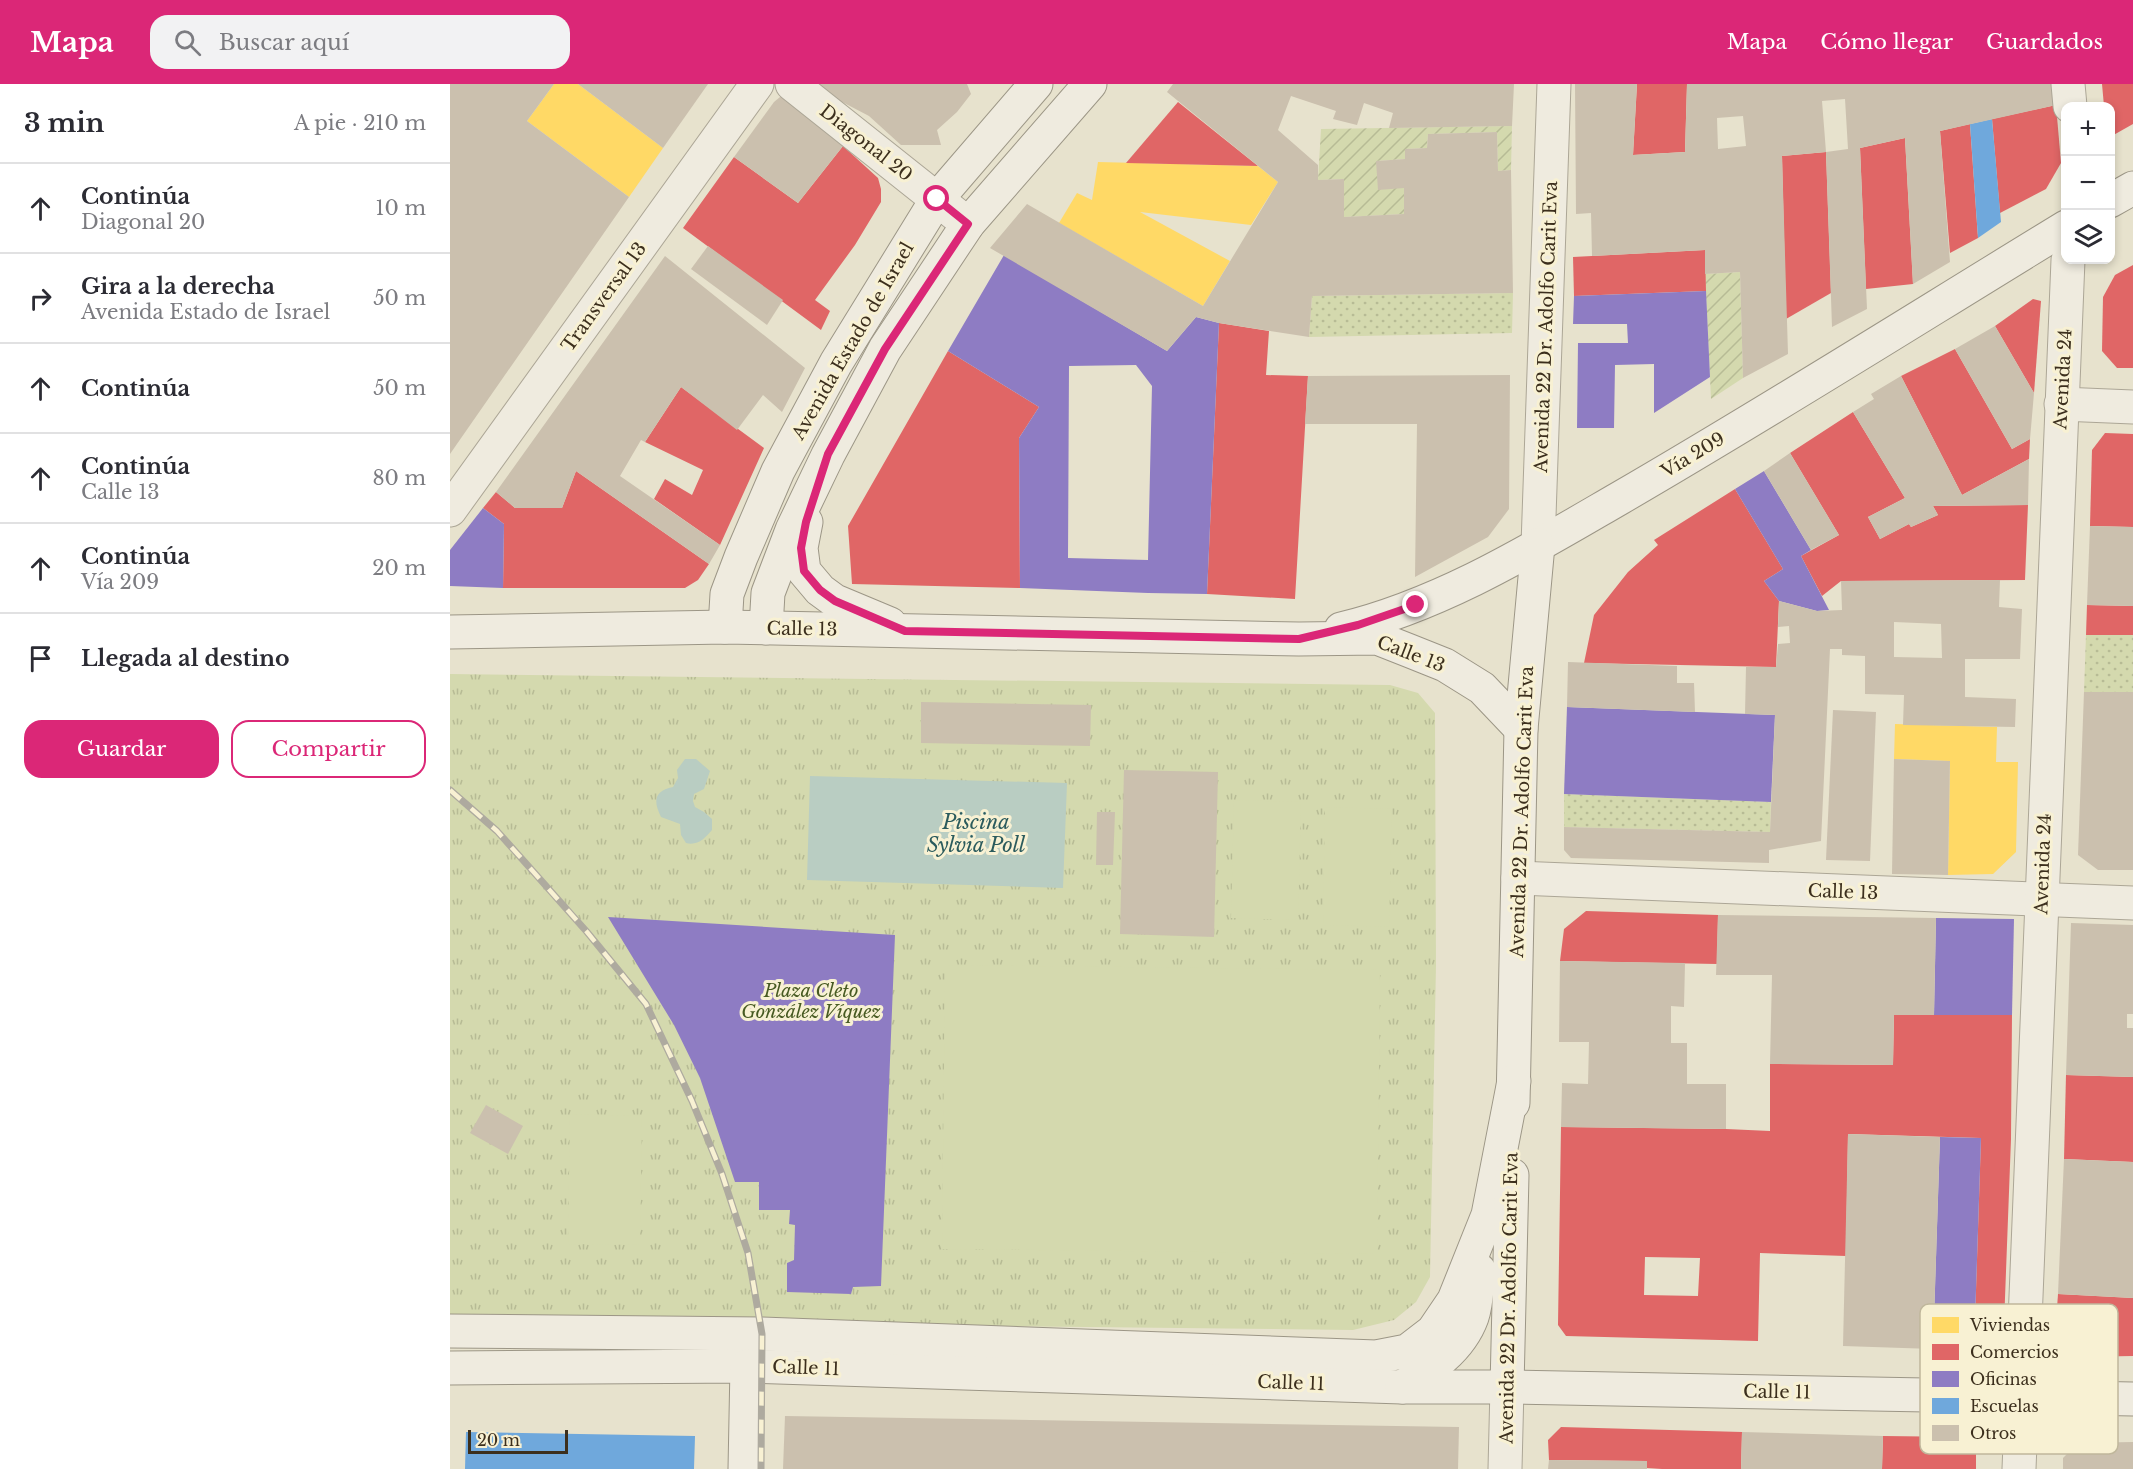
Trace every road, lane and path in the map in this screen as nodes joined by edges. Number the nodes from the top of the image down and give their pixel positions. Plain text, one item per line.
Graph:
1 (757, 84) edge
2 (792, 84) edge
3 (1036, 84) edge
4 (1090, 84) edge
5 (1554, 84) edge
6 (2068, 84) edge
7 (2070, 102) edge
8 (2133, 188) edge
9 (2115, 198) edge
10 (937, 199) junction
11 (968, 224) junction
12 (2061, 230) edge
13 (2068, 264) edge
14 (2061, 404) junction
15 (2133, 407) edge
16 (828, 454) junction
17 (450, 510) edge
18 (1538, 545) junction
19 (725, 627) junction
20 (766, 628) junction
21 (905, 631) junction
22 (450, 632) edge
23 (1299, 639) junction
24 (1521, 729) junction
25 (1518, 878) junction
26 (2041, 900) junction
27 (2133, 903) edge
28 (1514, 1081) junction
29 (1488, 1215) junction
30 (2025, 1304) edge
31 (450, 1331) edge
32 (747, 1366) junction
33 (450, 1368) edge
34 (1402, 1387) junction
35 (1507, 1387) junction
36 (1920, 1395) edge
37 (2118, 1399) edge
38 (2133, 1399) edge
39 (2019, 1454) edge
40 (745, 1469) edge
41 (1505, 1469) edge
42 (2019, 1469) edge

1 - 17 main road, Transversal 13
2 - 10 main road, Diagonal 20
3 - 10 main road, Avenida Estado de Israel
4 - 11 main road, Avenida Estado de Israel
5 - 18 main road, Avenida 22 Dr. Adolfo Carit Eva
6 - 7 main road
8 - 9 main road
10 - 11 main road, Diagonal 20
10 - 19 main road, Avenida Estado de Israel
11 - 16 main road, Avenida Estado de Israel
12 - 18 main road, Vía 209
13 - 14 main road, Avenida 24
14 - 15 main road
14 - 26 main road, Avenida 24
16 - 20 main road, Avenida Estado de Israel
16 - 21 main road
18 - 23 main road, Vía 209
18 - 24 main road, Avenida 22 Dr. Adolfo Carit Eva
19 - 20 main road, Calle 13
19 - 22 main road, Calle 13
20 - 21 main road, Calle 13
21 - 23 main road, Calle 13
23 - 24 main road, Calle 13
24 - 25 main road, Avenida 22 Dr. Adolfo Carit Eva
25 - 26 main road, Calle 13
25 - 28 main road, Avenida 22 Dr. Adolfo Carit Eva
26 - 27 main road, Calle 13
26 - 30 main road, Avenida 24
28 - 29 main road, Calle 11
28 - 35 main road, Avenida 22 Dr. Adolfo Carit Eva
29 - 31 main road, Calle 11
29 - 34 main road
32 - 33 main road, Calle 11
32 - 34 main road, Calle 11
32 - 40 main road
34 - 35 main road, Calle 11
35 - 36 main road, Calle 11
35 - 41 main road, Avenida 22 Dr. Adolfo Carit Eva
37 - 38 main road, Calle 11
39 - 42 main road, Avenida 24

